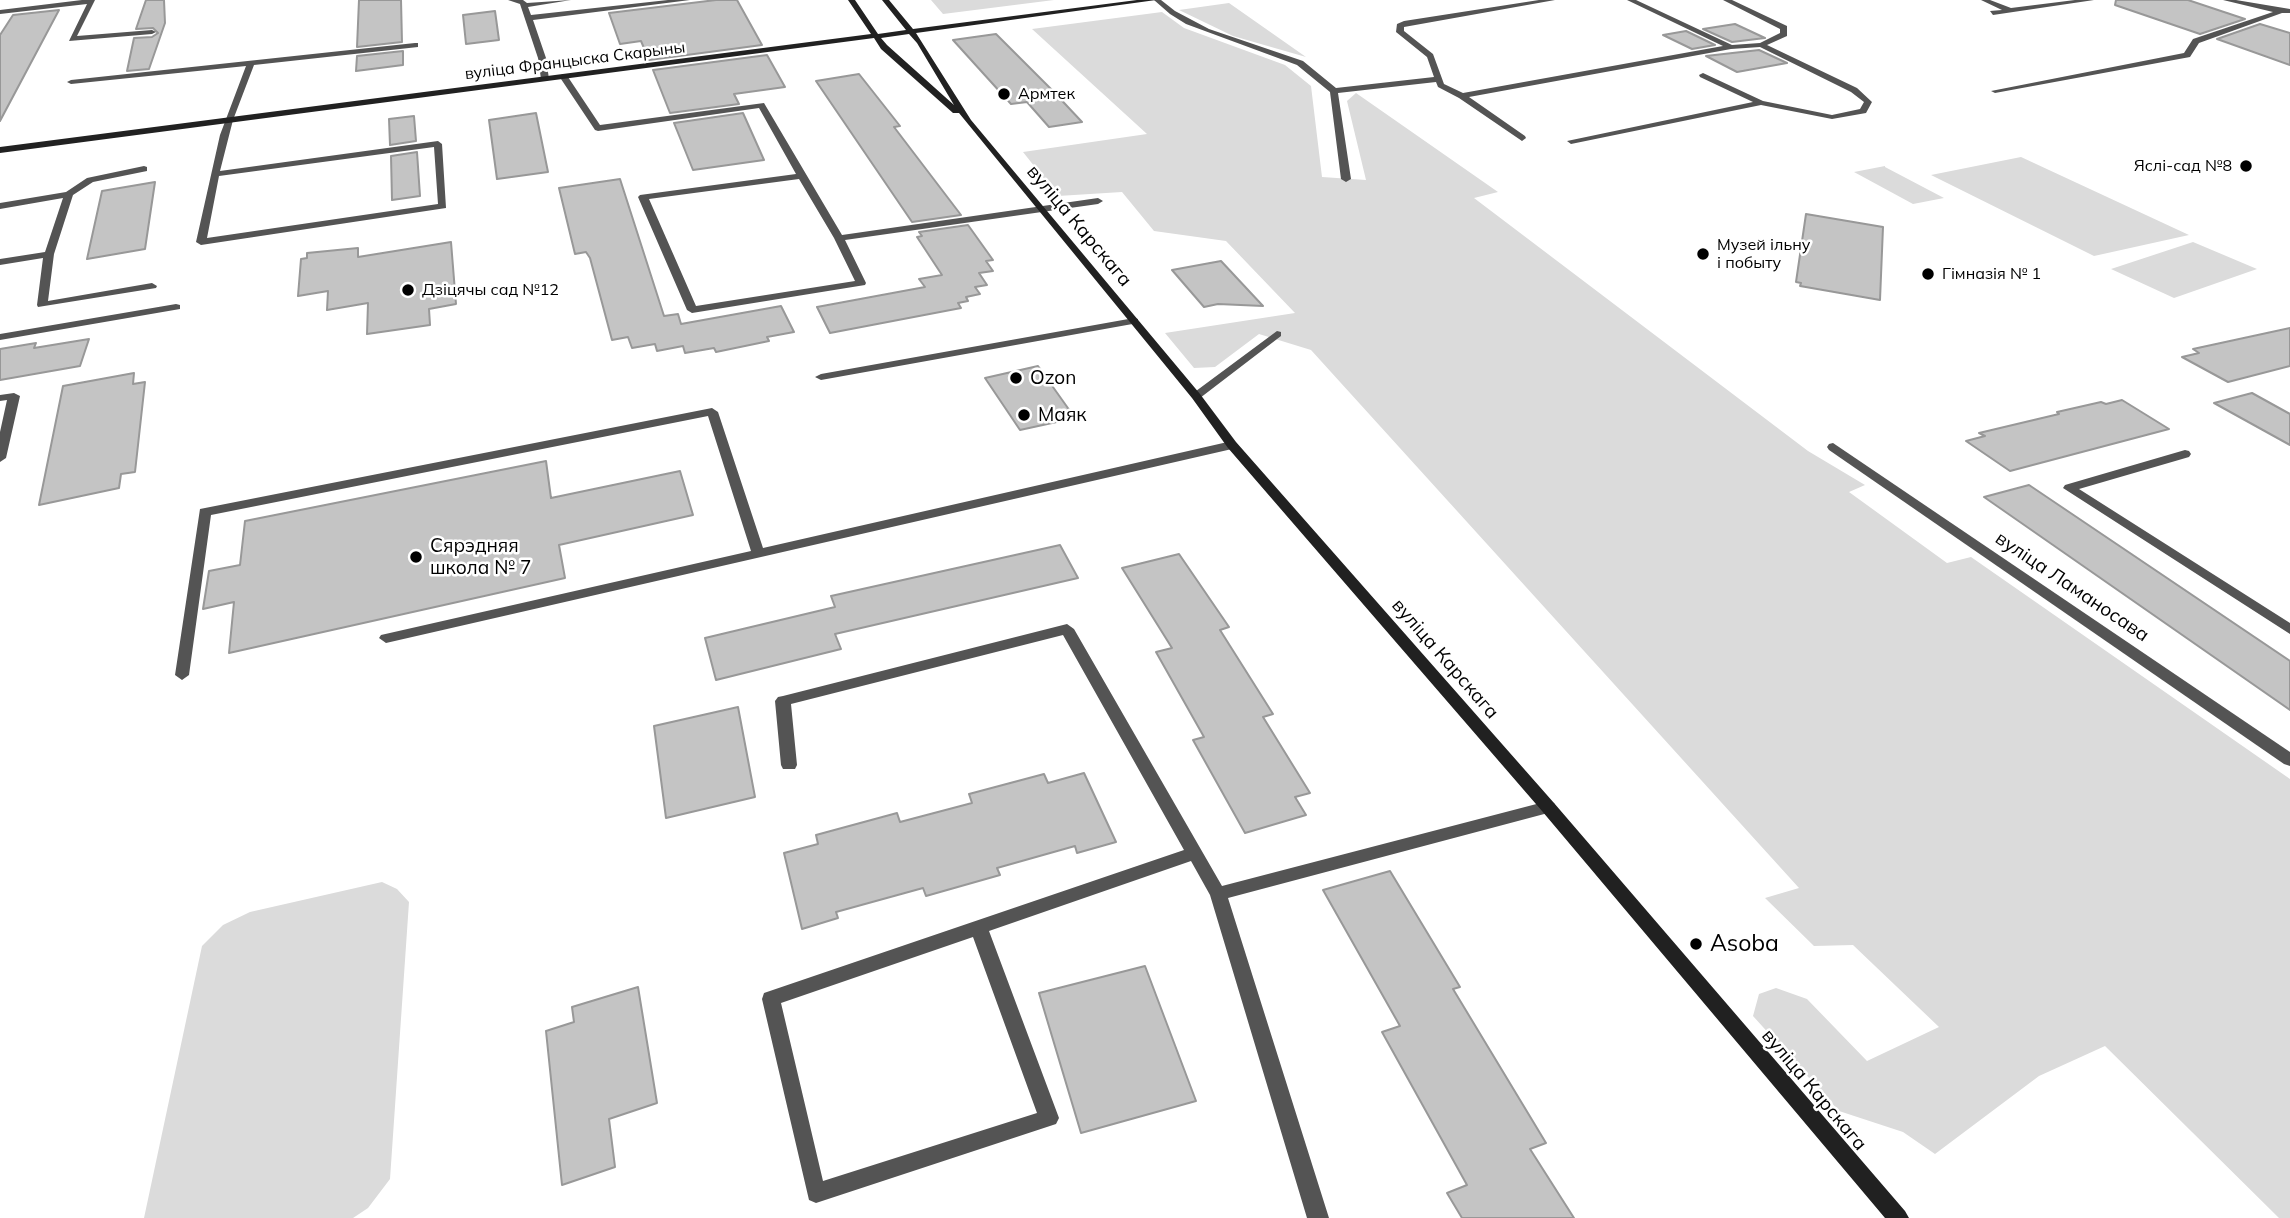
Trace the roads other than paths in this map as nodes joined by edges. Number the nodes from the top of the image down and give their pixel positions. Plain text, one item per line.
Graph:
1 (510, 0) edge
2 (568, 0) edge
3 (687, 0) edge
4 (851, 0) edge
5 (885, 0) edge
6 (1155, 0) edge
7 (1552, 0) edge
8 (1630, 0) edge
9 (1726, 0) edge
10 (1984, 0) edge
11 (2091, 0) edge
12 (2226, 0) edge
13 (92, 1) edge
14 (524, 5) junction
15 (2010, 10) junction
16 (2286, 11) edge
17 (0, 12) edge
18 (1993, 13) dead end
19 (528, 18) junction
20 (152, 32) dead end
21 (911, 32) junction
22 (877, 36) junction
23 (415, 45) dead end
24 (1761, 45) junction
25 (1731, 47) junction
26 (250, 64) junction
27 (1703, 75) dead end
28 (563, 76) junction
29 (545, 79) junction
30 (1439, 79) junction
31 (71, 82) dead end
32 (1334, 91) junction
33 (1995, 91) dead end
34 (1462, 96) junction
35 (1761, 103) junction
36 (229, 120) junction
37 (968, 121) junction
38 (1522, 138) dead end
39 (1571, 141) dead end
40 (0, 150) edge
41 (144, 169) dead end
42 (217, 174) junction
43 (802, 176) junction
44 (1346, 179) dead end
45 (69, 194) junction
46 (1098, 201) dead end
47 (0, 206) edge
48 (1038, 208) junction
49 (839, 237) junction
50 (49, 254) junction
51 (0, 262) edge
52 (152, 286) dead end
53 (176, 307) dead end
54 (1134, 321) junction
55 (1278, 334) dead end
56 (0, 337) edge
57 (821, 377) dead end
58 (1196, 396) junction
59 (0, 398) edge
60 (1232, 445) junction
61 (1833, 447) dead end
62 (2185, 454) dead end
63 (0, 458) edge
64 (758, 553) junction
65 (2290, 629) edge
66 (386, 638) dead end
67 (182, 675) dead end
68 (2290, 760) edge
69 (789, 765) dead end
70 (1548, 807) junction
71 (1195, 853) junction
72 (1218, 894) junction
73 (979, 928) dead end
74 (1318, 1218) edge
75 (1898, 1218) edge

1 - 14 street
2 - 14 street
3 - 19 street
4 - 22 street, вуліца Карскага
5 - 21 street, вуліца Карскага
6 - 21 street, вуліца Францыска Скарыны
6 - 32 street
7 - 30 street
8 - 25 street
9 - 24 street
10 - 15 street
11 - 15 street
12 - 16 street
13 - 17 street
13 - 20 street
14 - 19 street
15 - 18 street
16 - 33 street
19 - 29 street
21 - 22 street, вуліца Францыска Скарыны
21 - 37 street, вуліца Карскага
22 - 28 street, вуліца Францыска Скарыны
22 - 37 street, вуліца Карскага
23 - 26 street
24 - 25 street
24 - 35 street
25 - 34 street
26 - 31 street
26 - 36 street
27 - 35 street
28 - 29 street, вуліца Францыска Скарыны
28 - 43 street
29 - 36 street, вуліца Францыска Скарыны
30 - 32 street
30 - 34 street
32 - 44 street
34 - 38 street
35 - 39 street
36 - 40 street, вуліца Францыска Скарыны
36 - 42 street
37 - 48 street, вуліца Карскага
41 - 45 street
42 - 42 street
43 - 49 street
43 - 49 street
45 - 47 street
45 - 50 street
46 - 48 street
48 - 49 street
48 - 54 street, вуліца Карскага
50 - 51 street
50 - 52 street
53 - 56 street
54 - 57 street
54 - 58 street, вуліца Карскага
55 - 58 street
58 - 60 street, вуліца Карскага
59 - 63 street
60 - 64 street
60 - 70 street, вуліца Карскага
61 - 68 street, вуліца Ламаносава
62 - 65 street
64 - 66 street
64 - 67 street
69 - 71 street
70 - 72 street
70 - 75 street, вуліца Карскага
71 - 72 street
71 - 73 street
72 - 74 street

